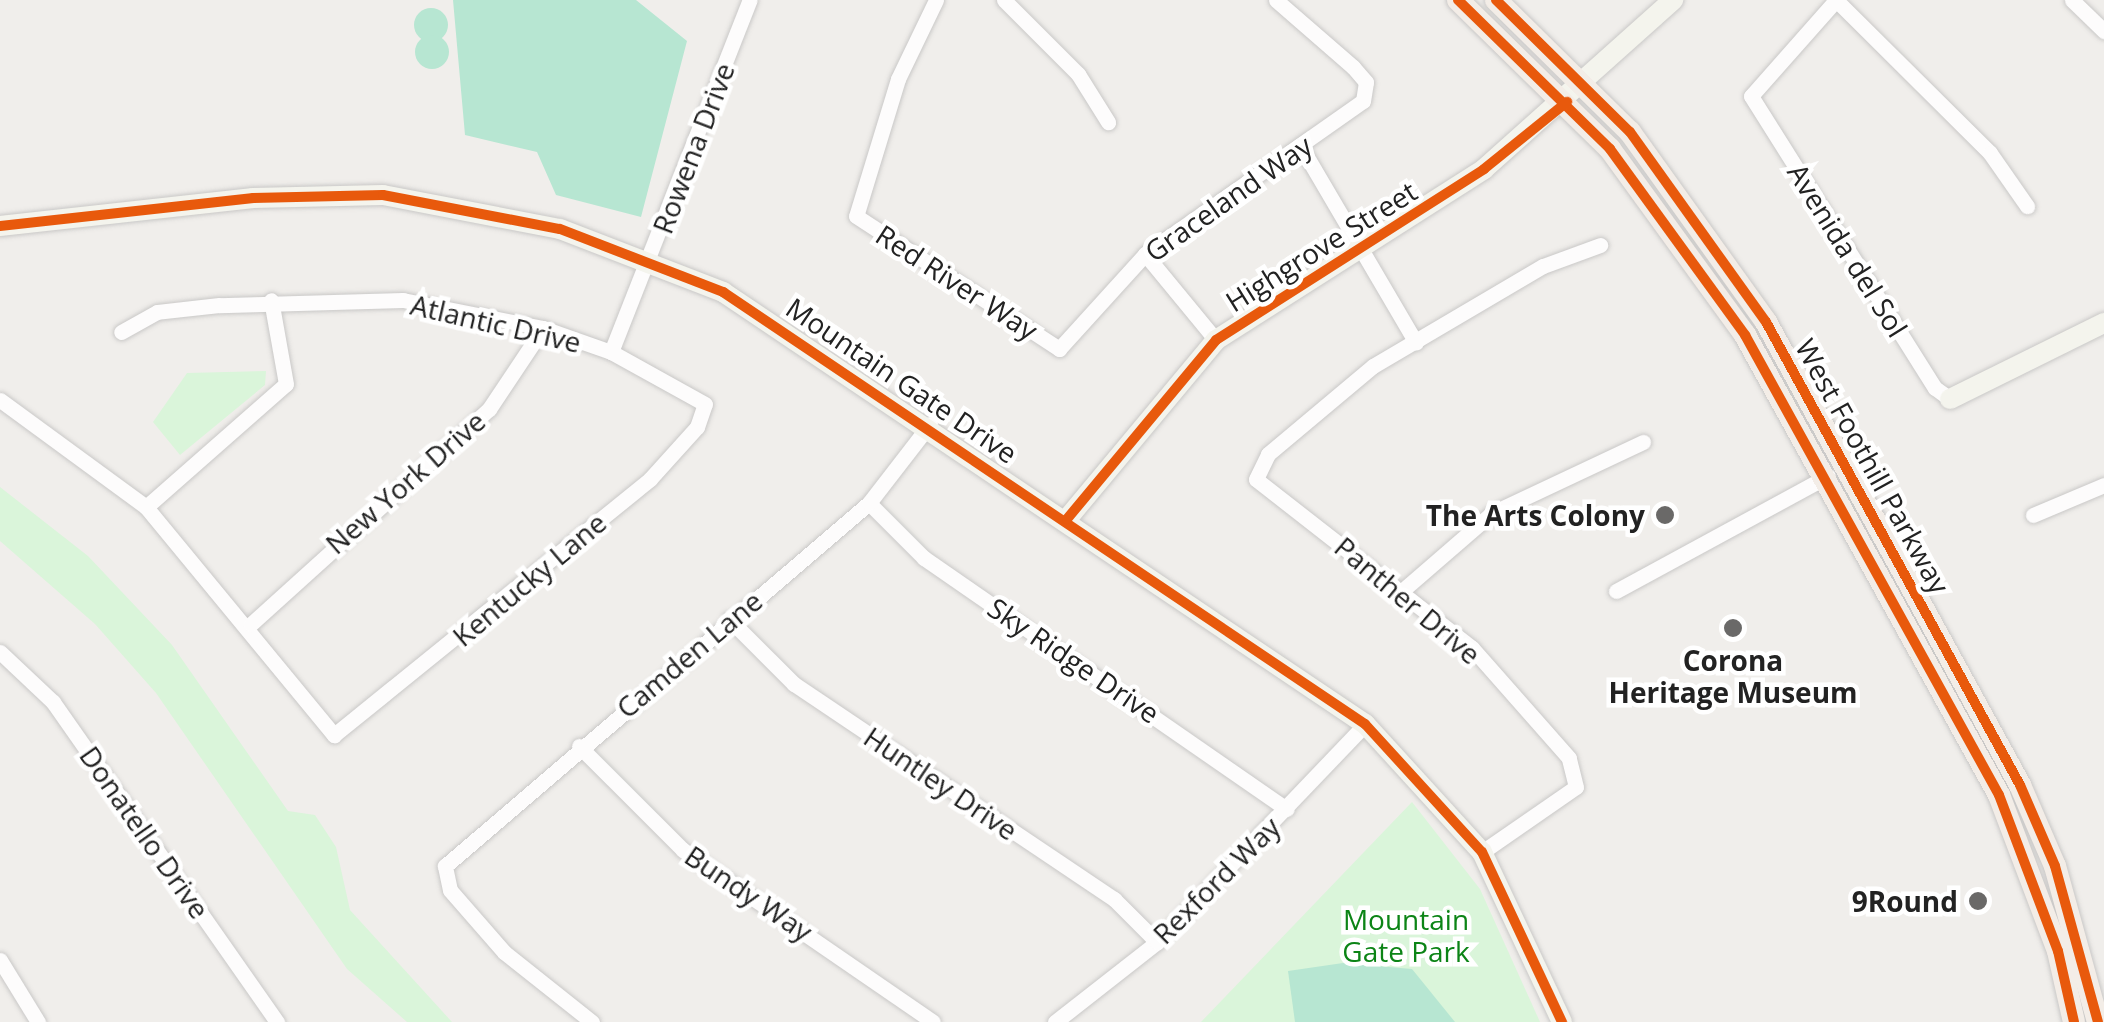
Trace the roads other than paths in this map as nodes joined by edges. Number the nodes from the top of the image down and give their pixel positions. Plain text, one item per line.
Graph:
1 (750, 0) edge
2 (936, 0) edge
3 (1004, 0) edge
4 (1276, 0) edge
5 (1458, 0) edge
6 (1496, 0) edge
7 (1673, 0) edge
8 (1836, 0) edge
9 (2072, 0) edge
10 (2104, 31) edge
11 (1586, 85) junction
12 (1567, 102) junction
13 (1108, 122) dead end
14 (1300, 145) junction
15 (2028, 206) dead end
16 (0, 226) edge
17 (1356, 245) junction
18 (1600, 246) dead end
19 (1145, 254) junction
20 (650, 258) junction
21 (271, 300) junction
22 (2104, 323) edge
23 (544, 328) junction
24 (121, 332) dead end
25 (1216, 340) junction
26 (1416, 342) junction
27 (1059, 348) joint
28 (612, 352) junction
29 (1950, 399) joint
30 (0, 400) edge
31 (705, 404) joint
32 (930, 424) junction
33 (1643, 442) dead end
34 (1849, 464) junction
35 (1828, 476) junction
36 (2104, 486) edge
37 (869, 503) junction
38 (146, 507) junction
39 (2032, 515) dead end
40 (1068, 519) junction
41 (1404, 590) junction
42 (1616, 591) dead end
43 (729, 619) junction
44 (250, 624) junction
45 (0, 652) edge
46 (1365, 724) junction
47 (579, 746) junction
48 (1287, 809) junction
49 (1482, 852) junction
50 (1157, 942) junction
51 (0, 960) edge
52 (38, 1022) edge
53 (277, 1022) edge
54 (592, 1022) edge
55 (933, 1022) edge
56 (1055, 1022) edge
57 (1562, 1022) edge
58 (2074, 1022) edge
59 (2098, 1022) edge

1 - 20 street, Rowena Drive
2 - 27 street, Red River Way
3 - 13 street
4 - 14 street, Graceland Way
5 - 12 main road, West Foothill Parkway
6 - 11 main road, West Foothill Parkway
7 - 11 main road, Highgrove Street
8 - 15 street
8 - 29 street, Avenida del Sol
9 - 10 street
11 - 12 main road, Highgrove Street
11 - 34 main road, West Foothill Parkway
12 - 17 main road, Highgrove Street
12 - 35 main road, West Foothill Parkway
14 - 17 street
14 - 19 street, Graceland Way
16 - 20 main road, Mountain Gate Drive
17 - 25 main road, Highgrove Street
17 - 26 street
18 - 26 street
19 - 25 street
19 - 27 street, Graceland Way
20 - 28 street, Rowena Drive
20 - 32 main road, Mountain Gate Drive
21 - 23 street, Atlantic Drive
21 - 24 street, Atlantic Drive
21 - 38 street
22 - 29 main road
23 - 28 street, Atlantic Drive
23 - 44 street, New York Drive
25 - 40 main road, Highgrove Street
26 - 41 street, Panther Drive
28 - 31 street, Atlantic Drive
30 - 38 street
31 - 44 street, Kentucky Lane
32 - 37 street, Camden Lane
32 - 40 main road, Mountain Gate Drive
33 - 41 street
34 - 35 street
34 - 59 main road, West Foothill Parkway
35 - 42 street
35 - 58 main road, West Foothill Parkway
36 - 39 street
37 - 43 street, Camden Lane
37 - 48 street, Sky Ridge Drive
38 - 44 street
40 - 46 main road, Mountain Gate Drive
41 - 49 street, Panther Drive
43 - 47 street, Camden Lane
43 - 50 street, Huntley Drive
45 - 53 street, Donatello Drive
46 - 48 street, Rexford Way
46 - 49 main road, Mountain Gate Drive
47 - 54 street, Camden Lane
47 - 55 street, Bundy Way
48 - 50 street, Rexford Way
49 - 57 main road, Mountain Gate Drive
50 - 56 street, Rexford Way
51 - 52 street

